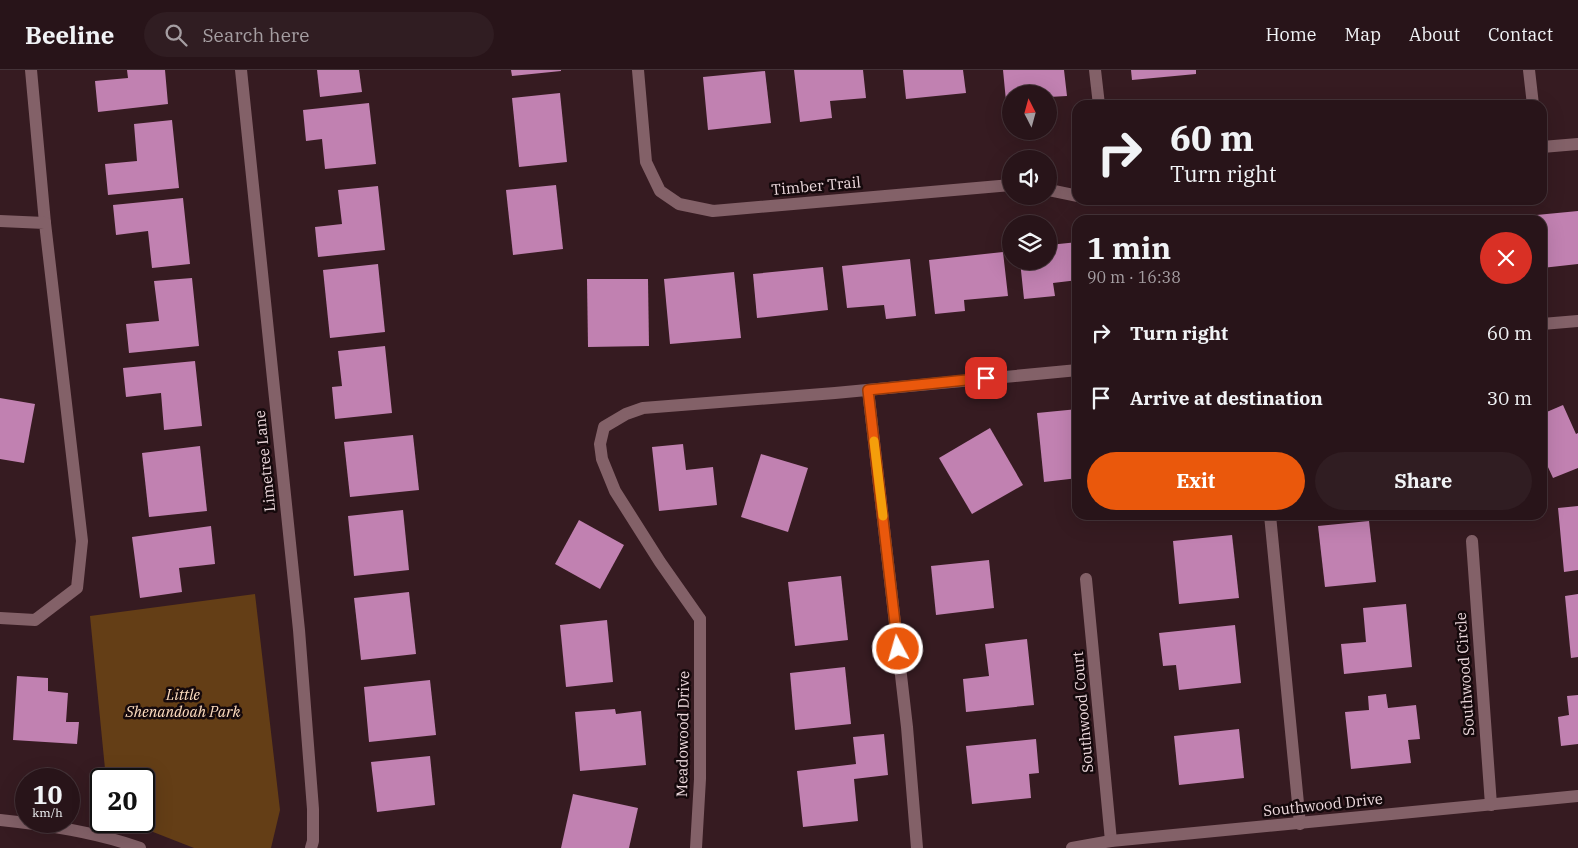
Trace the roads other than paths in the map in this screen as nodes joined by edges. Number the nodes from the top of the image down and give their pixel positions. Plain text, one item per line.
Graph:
1 (30, 70) edge
2 (241, 70) edge
3 (638, 70) edge
4 (1095, 70) edge
5 (1530, 70) edge
6 (1098, 100) edge
7 (1533, 100) edge
8 (1578, 144) edge
9 (1547, 147) edge
10 (1002, 186) edge
11 (1057, 192) edge
12 (1072, 195) edge
13 (0, 220) edge
14 (45, 223) junction
15 (1578, 321) edge
16 (1547, 324) edge
17 (1072, 371) edge
18 (868, 390) junction
19 (1270, 520) edge
20 (1472, 541) dead end
21 (1086, 579) dead end
22 (0, 618) edge
23 (1578, 796) edge
24 (1491, 805) junction
25 (0, 820) edge
26 (1300, 824) junction
27 (1111, 842) junction
28 (140, 848) edge
29 (311, 848) edge
30 (696, 848) edge
31 (917, 848) edge
32 (1072, 848) edge

1 - 14 street
2 - 29 street, Limetree Lane
3 - 10 street, Timber Trail
4 - 6 street
5 - 7 street
8 - 9 street
11 - 12 street
13 - 14 street
14 - 22 street
15 - 16 street
17 - 18 street
18 - 30 street, Meadowood Drive
18 - 31 street
19 - 26 street
20 - 24 street, Southwood Circle
21 - 27 street, Southwood Court
23 - 24 street, Southwood Drive
24 - 26 street, Southwood Drive
25 - 28 street
26 - 27 street, Southwood Drive
27 - 32 street, Southwood Drive

